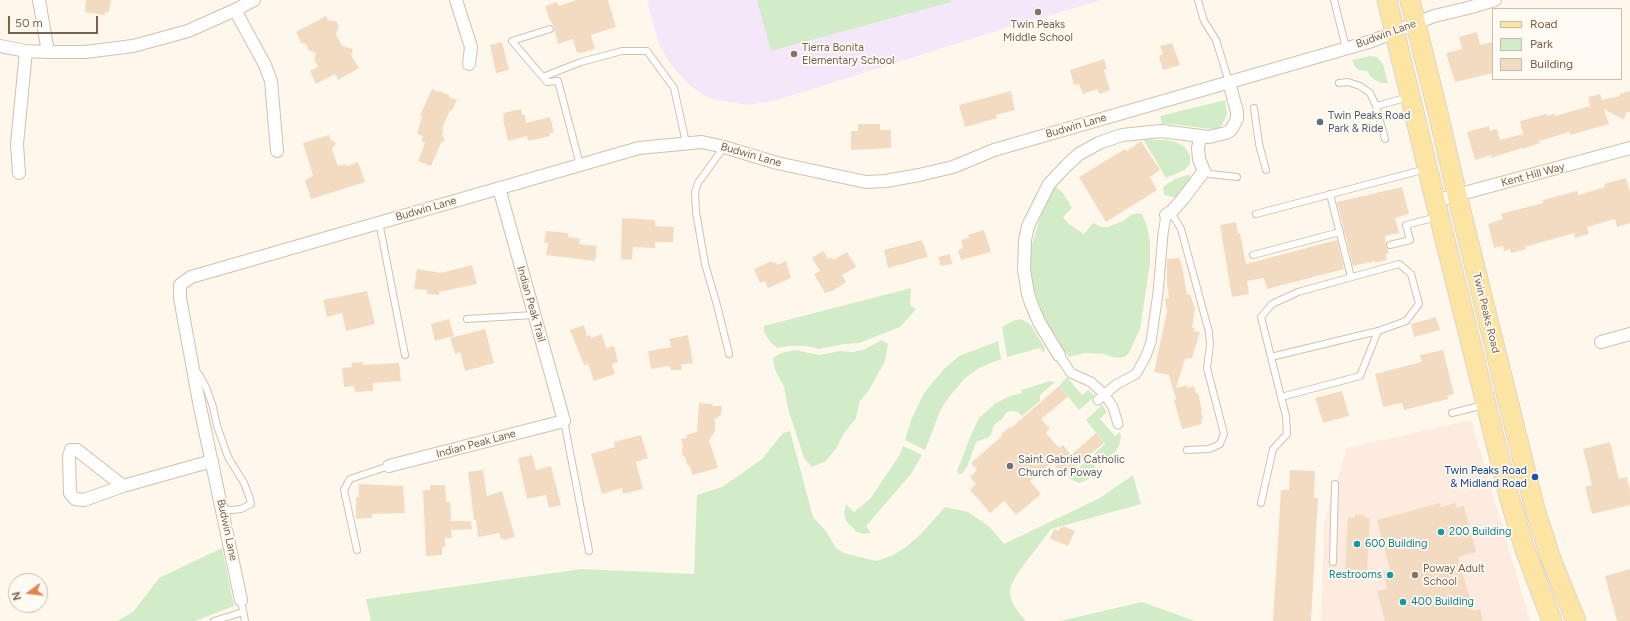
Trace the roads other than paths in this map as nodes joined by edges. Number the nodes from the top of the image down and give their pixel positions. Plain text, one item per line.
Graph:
1 (39, 0) edge
2 (254, 0) edge
3 (456, 0) edge
4 (1198, 0) edge
5 (1334, 0) edge
6 (1387, 0) edge
7 (1410, 0) edge
8 (1495, 0) edge
9 (235, 10) junction
10 (1416, 23) junction
11 (550, 29) dead end
12 (1395, 32) junction
13 (0, 46) edge
14 (1346, 48) junction
15 (26, 51) junction
16 (48, 52) junction
17 (469, 64) dead end
18 (543, 77) junction
19 (1229, 82) junction
20 (1339, 83) dead end
21 (1410, 97) junction
22 (1376, 106) junction
23 (1254, 108) dead end
24 (1200, 137) junction
25 (1385, 139) dead end
26 (686, 143) junction
27 (724, 147) junction
28 (1630, 148) edge
29 (277, 151) dead end
30 (580, 165) junction
31 (1427, 168) junction
32 (1266, 170) dead end
33 (1204, 171) junction
34 (19, 173) dead end
35 (1237, 177) dead end
36 (499, 188) junction
37 (1330, 194) junction
38 (1456, 195) junction
39 (1437, 209) junction
40 (1169, 213) junction
41 (1256, 214) dead end
42 (379, 222) junction
43 (1340, 232) junction
44 (1390, 245) dead end
45 (1253, 255) dead end
46 (1351, 277) junction
47 (534, 315) junction
48 (467, 319) dead end
49 (1378, 331) junction
50 (1630, 334) edge
51 (1601, 342) dead end
52 (729, 354) dead end
53 (405, 355) dead end
54 (1059, 355) joint
55 (1271, 357) junction
56 (192, 364) junction
57 (1281, 397) junction
58 (1101, 398) junction
59 (1486, 404) junction
60 (1452, 413) dead end
61 (564, 421) junction
62 (1118, 424) dead end
63 (1187, 450) dead end
64 (212, 461) junction
65 (389, 466) joint
66 (1335, 484) dead end
67 (123, 486) junction
68 (1261, 504) dead end
69 (222, 509) junction
70 (356, 550) dead end
71 (590, 551) dead end
72 (1333, 562) dead end
73 (242, 606) junction
74 (214, 621) edge
75 (246, 621) edge
76 (1552, 621) edge
77 (1576, 621) edge

1 - 16 street
2 - 9 street
3 - 17 street
4 - 19 lane
5 - 14 lane
6 - 12 main road, Twin Peaks Road
7 - 10 main road, Twin Peaks Road
8 - 10 street, Budwin Lane
9 - 16 street
9 - 29 street
10 - 12 street, Budwin Lane
10 - 38 main road, Twin Peaks Road
11 - 18 lane
12 - 14 street, Budwin Lane
12 - 21 main road, Twin Peaks Road
13 - 15 street
14 - 19 street, Budwin Lane
15 - 16 street
15 - 34 street
18 - 26 lane
18 - 30 lane
19 - 24 street
19 - 27 street, Budwin Lane
20 - 22 lane
21 - 22 lane
21 - 31 main road, Twin Peaks Road
22 - 25 lane
23 - 32 lane
24 - 33 street
24 - 54 street
26 - 27 street, Budwin Lane
26 - 30 street, Budwin Lane
27 - 52 lane
28 - 38 street, Kent Hill Way
30 - 36 street, Budwin Lane
31 - 37 lane
31 - 39 main road, Twin Peaks Road
33 - 35 lane
33 - 40 street
36 - 42 street, Budwin Lane
36 - 47 street, Indian Peak Trail
37 - 41 lane
37 - 43 lane
38 - 39 street, Kent Hill Way
38 - 77 main road, Twin Peaks Road
39 - 44 lane
39 - 59 main road, Twin Peaks Road
40 - 58 street
40 - 63 lane
42 - 53 lane
42 - 56 street, Budwin Lane
43 - 45 lane
43 - 46 lane
46 - 49 lane
46 - 55 lane
47 - 48 lane
47 - 61 street, Indian Peak Trail
49 - 55 lane
49 - 57 lane
50 - 51 street
54 - 58 street
55 - 57 lane
56 - 64 street, Budwin Lane
56 - 69 lane
57 - 68 lane
58 - 62 street
59 - 60 lane
59 - 76 main road, Twin Peaks Road
61 - 65 street, Indian Peak Lane
61 - 71 lane
64 - 67 street
64 - 69 street, Budwin Lane
65 - 70 lane
66 - 72 lane
67 - 67 street
69 - 73 street, Budwin Lane
73 - 74 lane
73 - 75 lane

